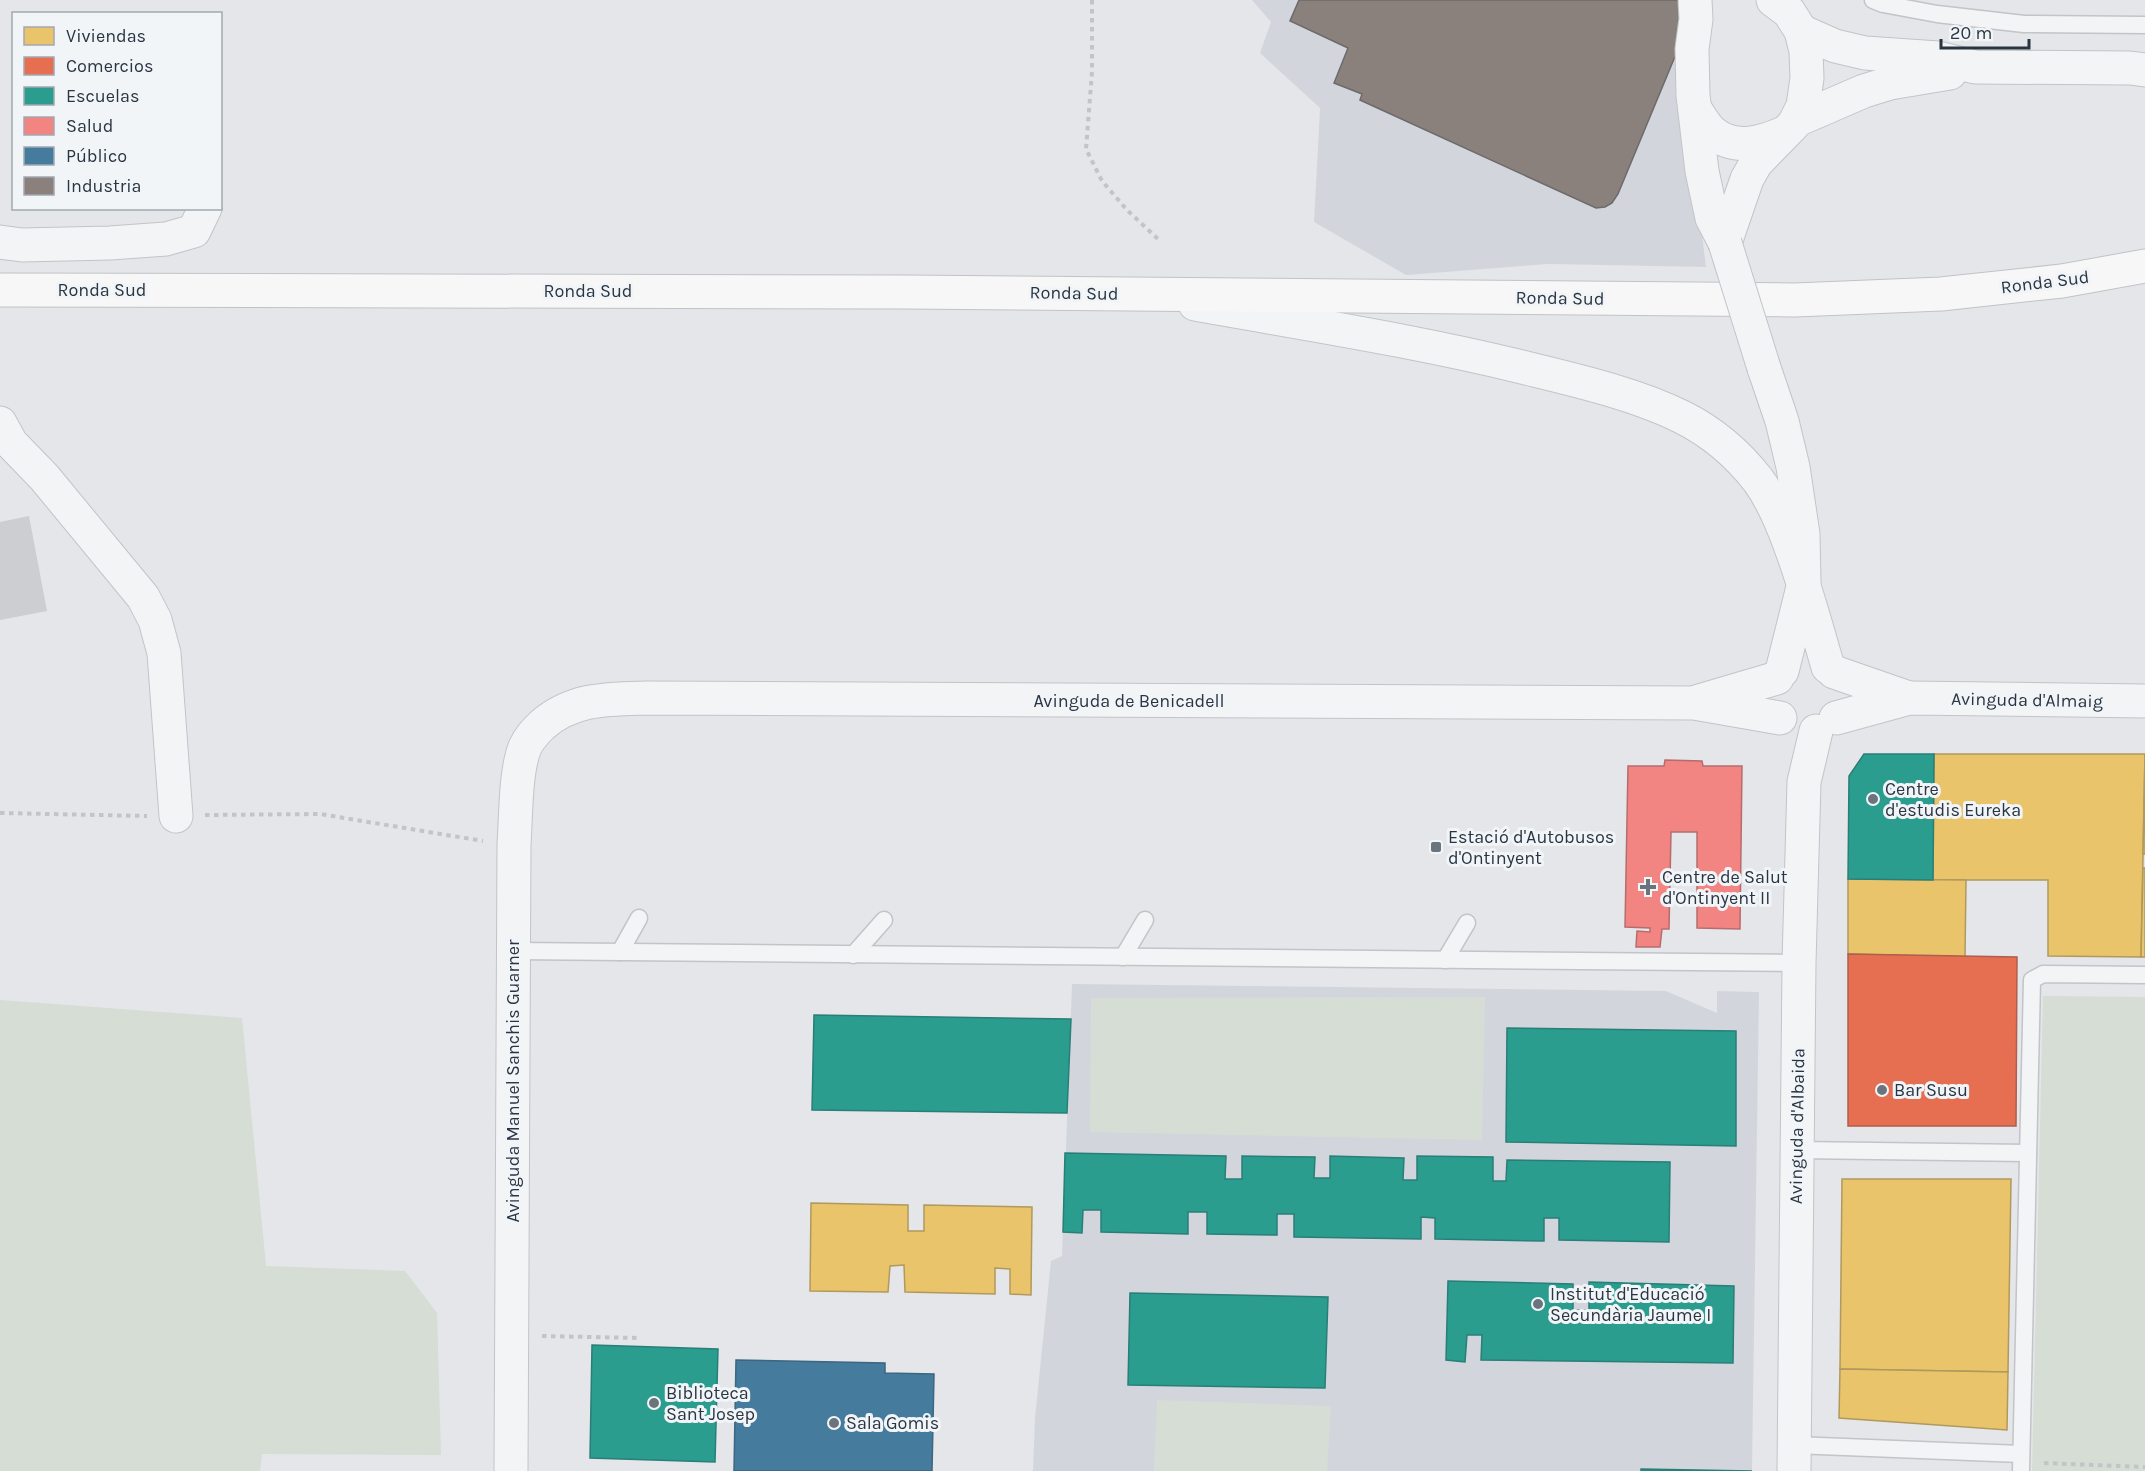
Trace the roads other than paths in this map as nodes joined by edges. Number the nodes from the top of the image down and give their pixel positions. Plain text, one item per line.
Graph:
1 (1873, 0) edge
2 (1779, 1) edge
3 (1702, 6) edge
4 (2145, 25) edge
5 (1801, 31) junction
6 (1975, 67) junction
7 (2140, 69) edge
8 (1695, 109) junction
9 (1790, 127) junction
10 (204, 210) edge
11 (0, 242) edge
12 (1725, 243) junction
13 (2145, 266) edge
14 (0, 290) edge
15 (1143, 294) junction
16 (0, 423) edge
17 (1804, 584) junction
18 (1831, 670) junction
19 (1780, 674) junction
20 (1909, 698) junction
21 (2145, 701) edge
22 (1694, 703) junction
23 (565, 709) joint
24 (1805, 723) junction
25 (176, 816) road end
26 (639, 918) dead end
27 (884, 920) dead end
28 (1145, 920) dead end
29 (1467, 923) dead end
30 (513, 951) junction
31 (620, 952) junction
32 (853, 955) junction
33 (1123, 957) junction
34 (1445, 960) junction
35 (1799, 963) junction
36 (2145, 975) edge
37 (1797, 1150) junction
38 (2028, 1153) junction
39 (2021, 1454) junction
40 (1794, 1458) edge
41 (511, 1471) edge
42 (2021, 1471) edge

1 - 4 lane
2 - 5 street
3 - 8 street
5 - 6 street
5 - 9 street
6 - 7 street
6 - 9 street
8 - 9 street
8 - 12 street
9 - 12 street
10 - 11 street
12 - 17 street, bridge
13 - 15 main road, Ronda Sud
14 - 15 main road, Ronda Sud
15 - 17 street
16 - 25 street
17 - 18 street
17 - 19 street
18 - 19 street
18 - 20 street, Avinguda d'Almaig
18 - 24 street
19 - 22 street
19 - 24 street
20 - 21 street, Avinguda d'Almaig
20 - 24 street, Avinguda d'Almaig
22 - 23 street, Avinguda de Benicadell
22 - 24 street, Avinguda d'Almaig
23 - 30 street, Avinguda Manuel Sanchis Guarner
24 - 35 street, Avinguda d'Albaida
26 - 31 lane
27 - 32 lane
28 - 33 lane
29 - 34 lane
30 - 31 lane
30 - 41 street, Avinguda Manuel Sanchis Guarner
31 - 32 lane
32 - 33 lane
33 - 34 lane
34 - 35 lane
35 - 37 street, Avinguda d'Albaida
36 - 38 lane
37 - 38 lane
37 - 40 street, Avinguda d'Albaida
38 - 39 lane
39 - 40 lane
39 - 42 lane

